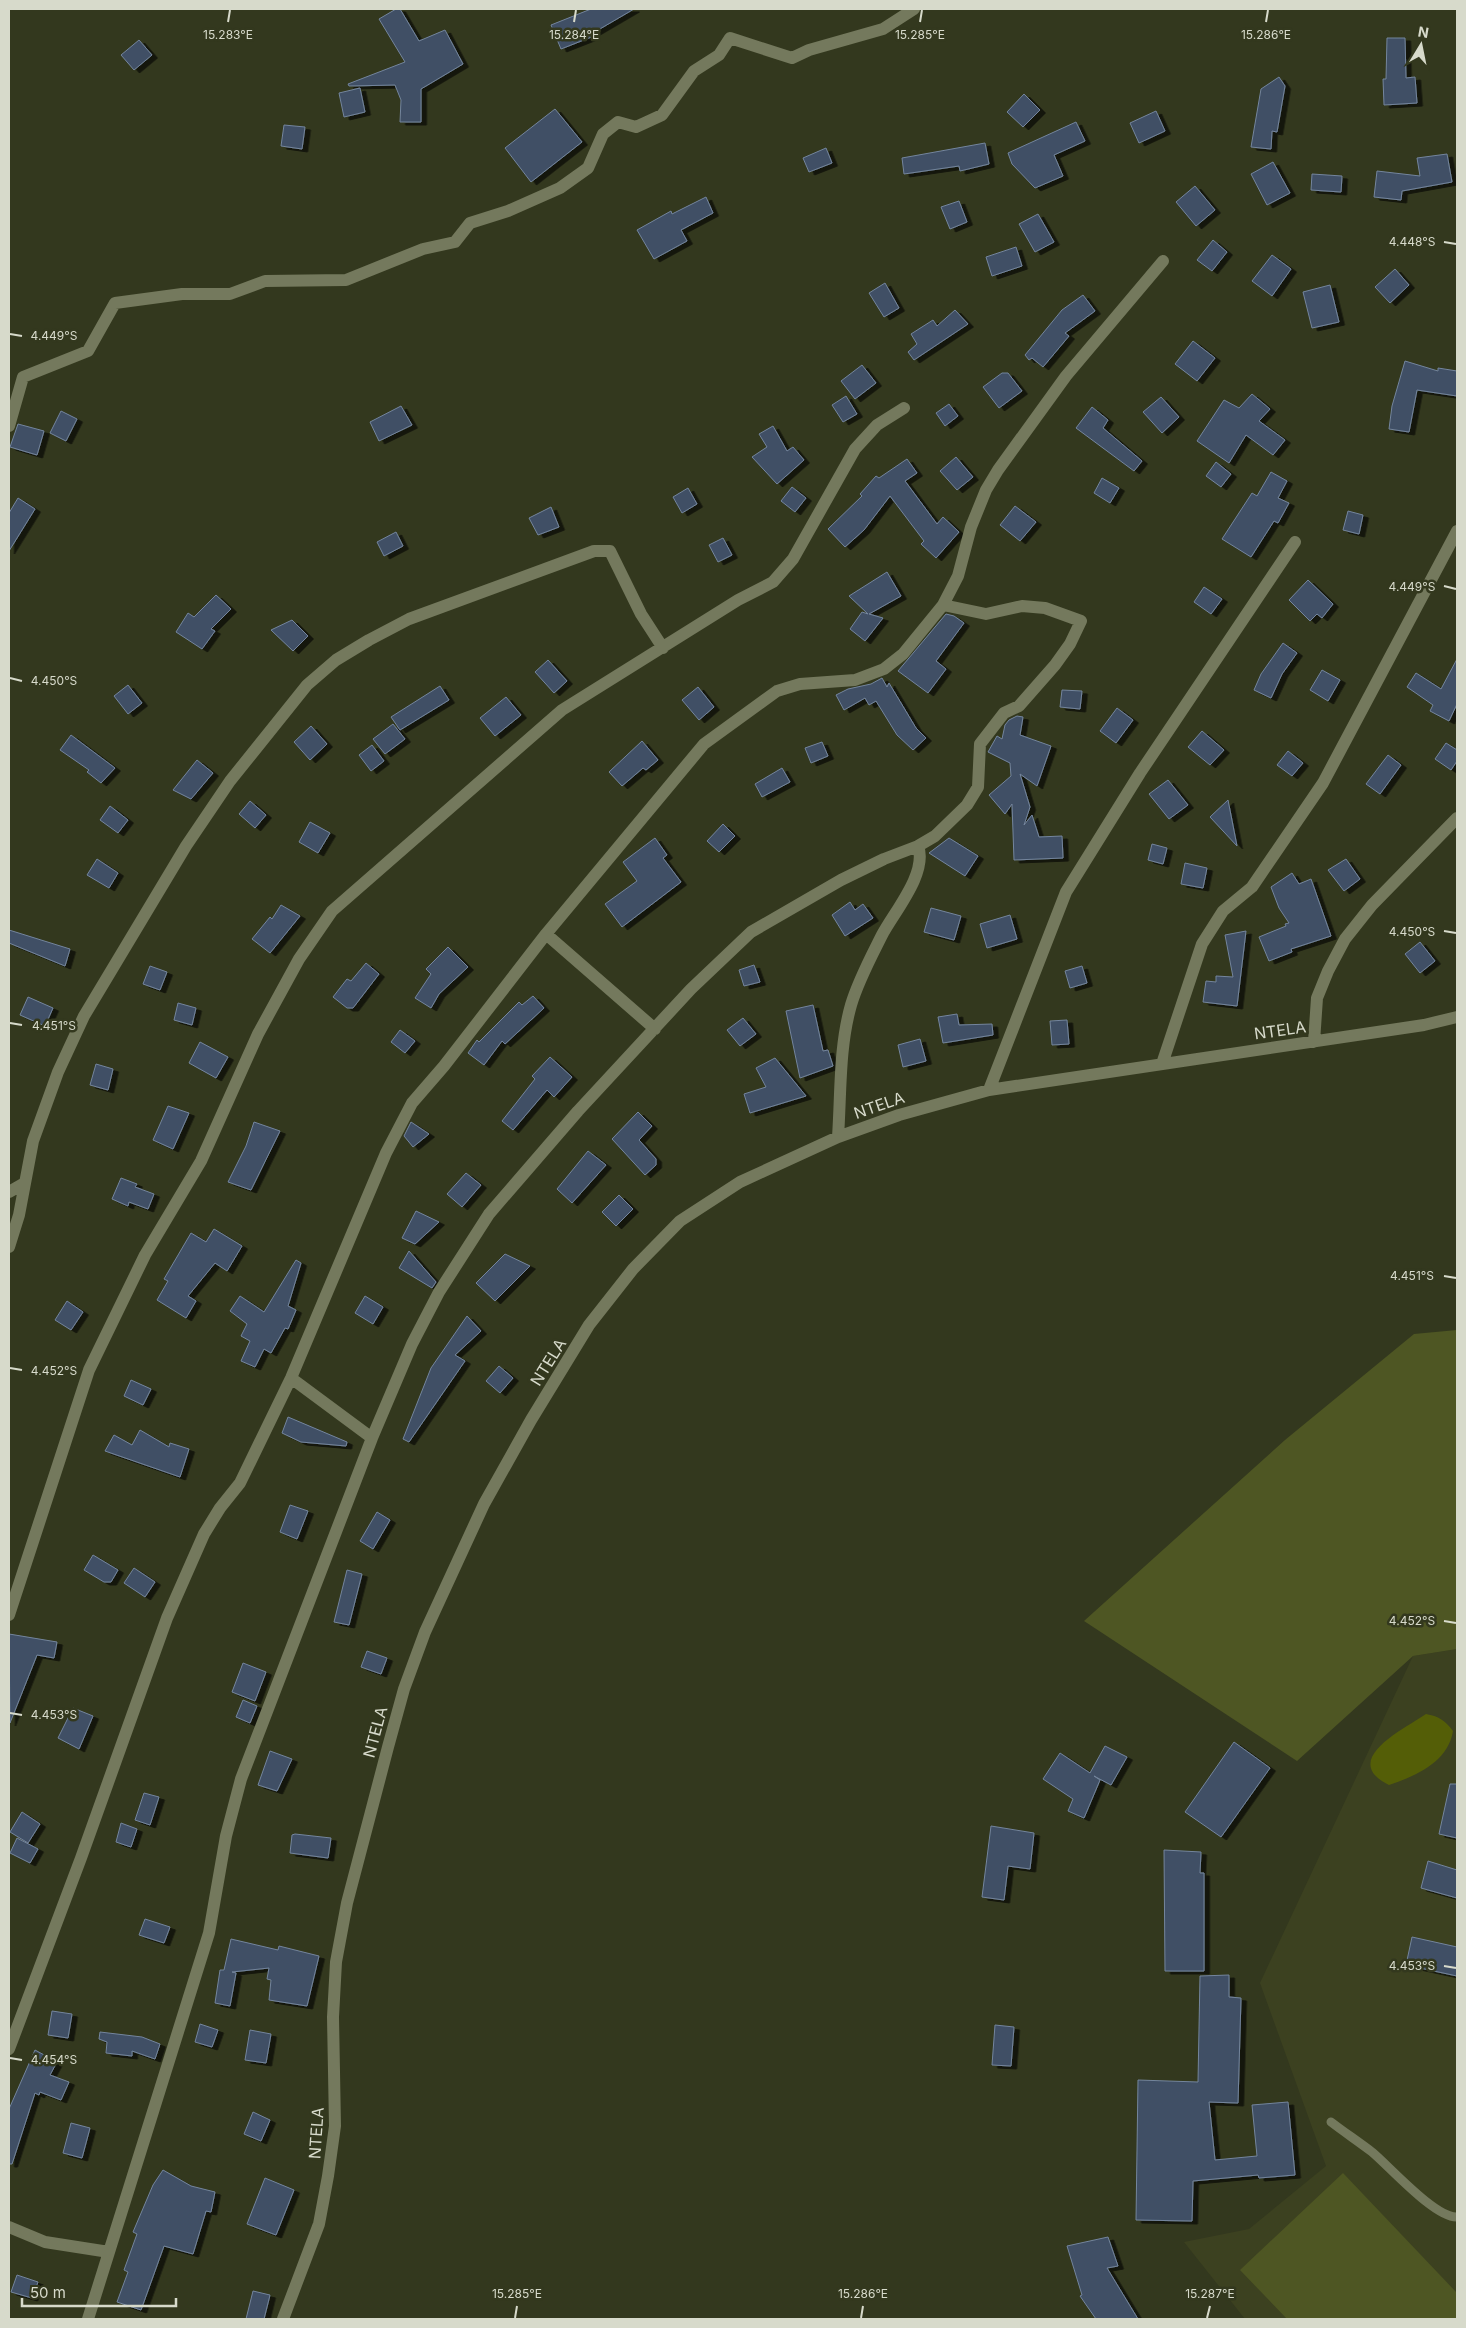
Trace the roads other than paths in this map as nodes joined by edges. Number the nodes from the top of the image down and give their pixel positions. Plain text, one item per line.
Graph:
1 (914, 9) edge
2 (1163, 261) dead end
3 (904, 408) dead end
4 (9, 426) edge
5 (1457, 531) edge
6 (1294, 542) dead end
7 (943, 605) junction
8 (662, 648) junction
9 (1457, 818) edge
10 (918, 846) junction
11 (546, 934) junction
12 (1457, 1017) edge
13 (654, 1029) junction
14 (1314, 1042) junction
15 (1162, 1064) junction
16 (989, 1090) junction
17 (838, 1137) junction
18 (23, 1184) junction
19 (9, 1192) edge
20 (9, 1247) edge
21 (290, 1378) junction
22 (372, 1438) junction
23 (9, 1615) edge
24 (9, 2048) edge
25 (1331, 2122) dead end
26 (1457, 2217) edge
27 (9, 2227) edge
28 (109, 2252) junction
29 (88, 2319) edge
30 (283, 2319) edge

1 - 4 street
2 - 7 street
3 - 8 street
5 - 15 street
6 - 16 street
7 - 10 street
7 - 11 street
8 - 18 street
8 - 23 street
9 - 14 street
10 - 13 street
10 - 17 street
11 - 13 street
11 - 21 street
12 - 14 street, NTELA
13 - 22 street
14 - 15 street, NTELA
15 - 16 street, NTELA
16 - 17 street, NTELA
17 - 30 street, NTELA
18 - 19 street
18 - 20 street
21 - 22 street
21 - 24 street
22 - 28 street
25 - 26 lane
27 - 28 street
28 - 29 street

